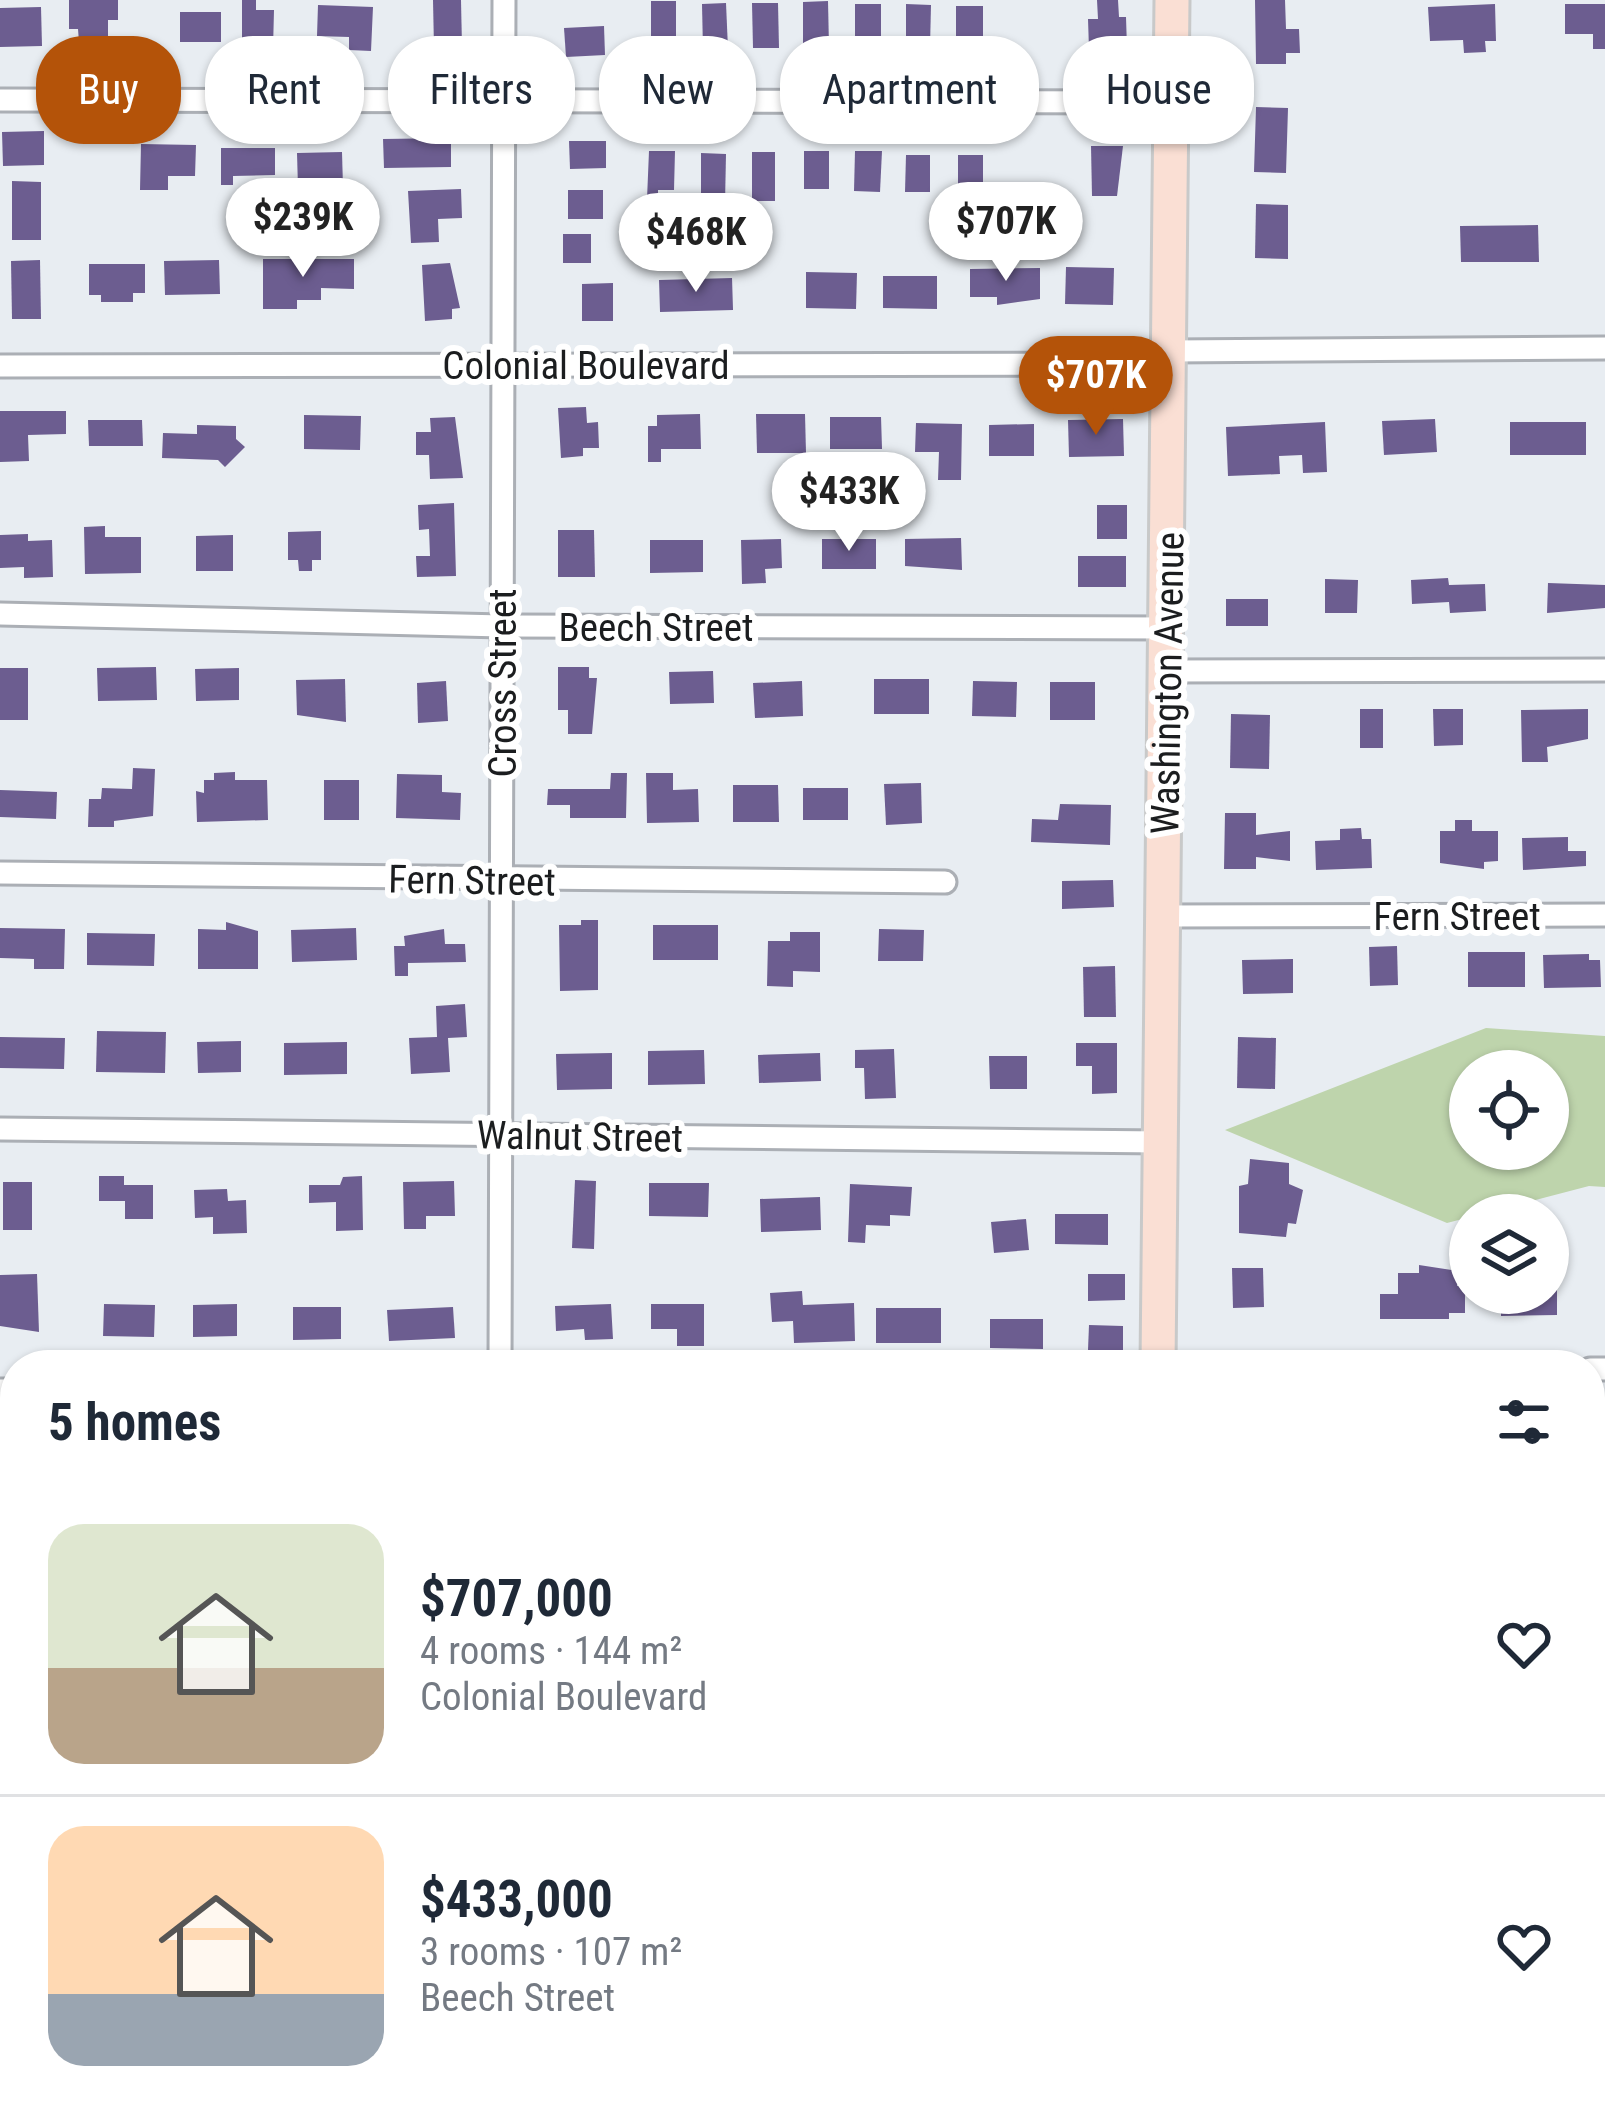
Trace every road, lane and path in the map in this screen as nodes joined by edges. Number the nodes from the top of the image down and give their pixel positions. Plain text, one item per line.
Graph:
1 (504, 0) edge
2 (1172, 0) edge
3 (504, 36) edge
4 (1172, 36) edge
5 (0, 100) edge
6 (1063, 102) edge
7 (388, 103) edge
8 (575, 104) edge
9 (504, 144) edge
10 (1172, 144) edge
11 (1605, 348) edge
12 (1172, 357) junction
13 (503, 364) junction
14 (0, 366) edge
15 (0, 614) edge
16 (502, 626) junction
17 (1168, 628) junction
18 (1605, 670) edge
19 (1168, 671) junction
20 (0, 873) edge
21 (501, 881) junction
22 (945, 882) dead end
23 (1605, 915) edge
24 (1164, 916) junction
25 (0, 1129) edge
26 (501, 1135) junction
27 (1161, 1142) junction
28 (500, 1350) edge
29 (1157, 1350) edge

1 - 3 street, Cross Street
2 - 4 main road, Washington Avenue
5 - 7 street
6 - 8 street
9 - 13 street, Cross Street
10 - 12 main road, Washington Avenue
11 - 12 street, Colonial Boulevard
12 - 13 street, Colonial Boulevard
12 - 17 main road, Washington Avenue
13 - 14 street, Colonial Boulevard
13 - 16 street, Cross Street
15 - 16 street, Beech Street
16 - 17 street, Beech Street
16 - 21 street, Cross Street
17 - 19 main road, Washington Avenue
18 - 19 street
19 - 24 main road, Washington Avenue
20 - 21 street, Fern Street
21 - 22 street, Fern Street
21 - 26 street, Cross Street
23 - 24 street, Fern Street
24 - 27 main road, Washington Avenue
25 - 26 street, Walnut Street
26 - 27 street, Walnut Street
26 - 28 street, Cross Street
27 - 29 main road, Washington Avenue

